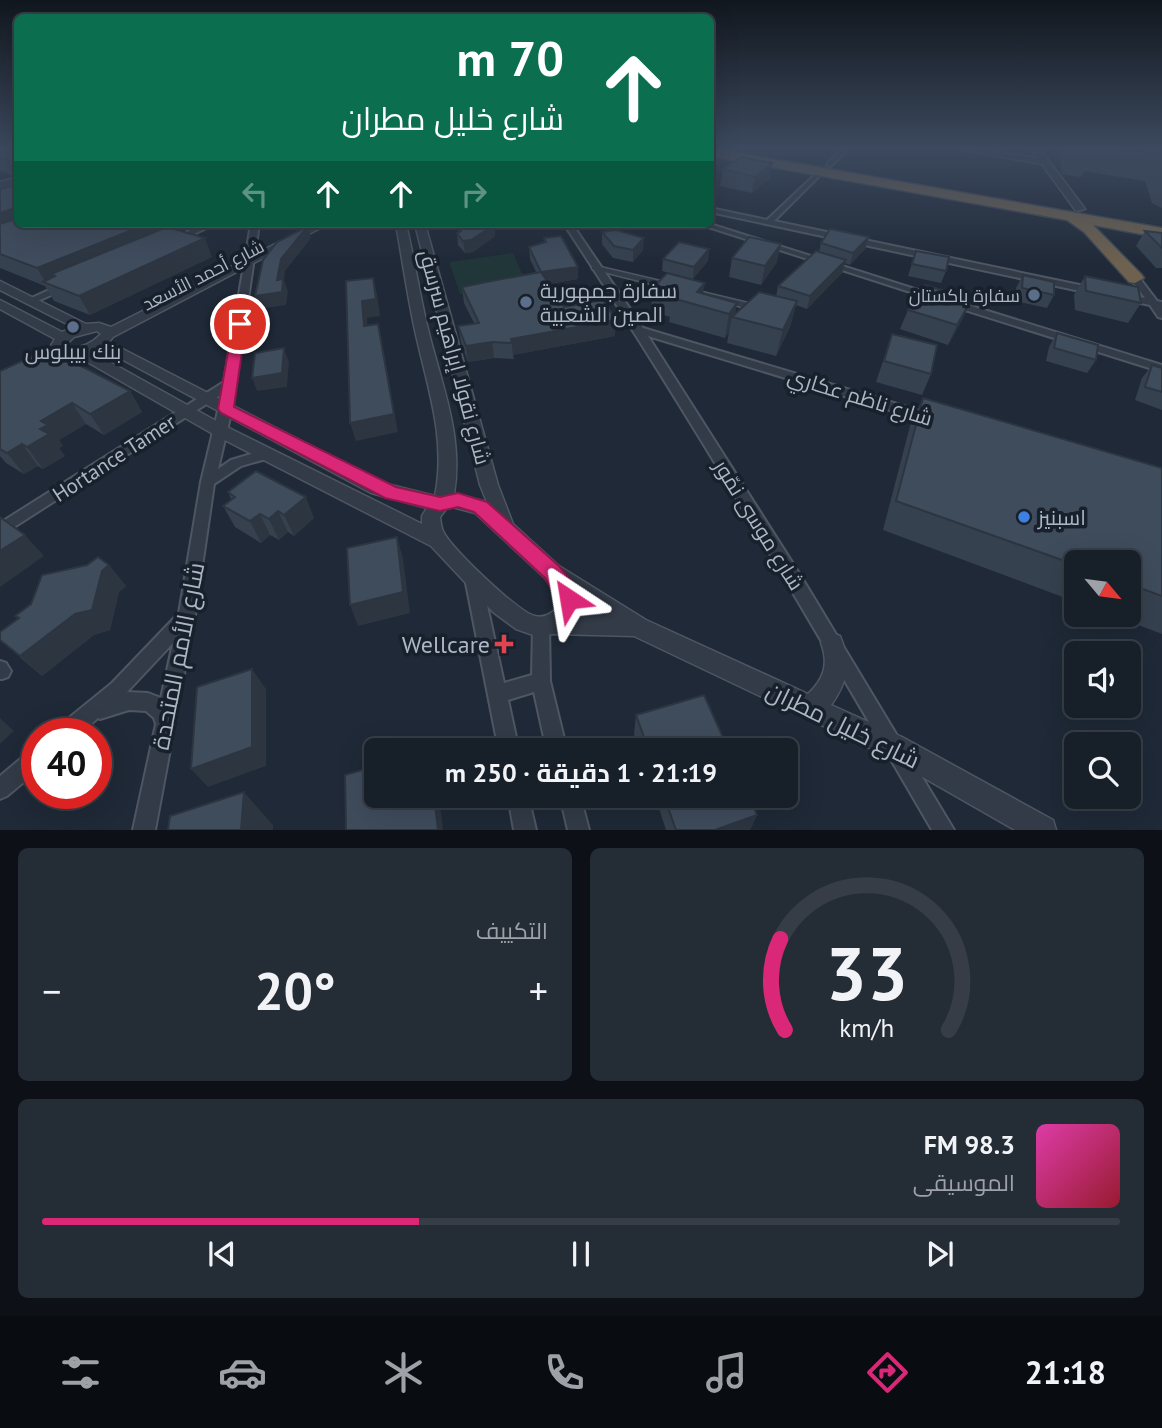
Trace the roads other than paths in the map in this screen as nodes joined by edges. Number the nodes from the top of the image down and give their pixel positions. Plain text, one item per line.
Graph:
1 (805, 187) edge
2 (917, 187) edge
3 (941, 187) edge
4 (1063, 187) edge
5 (1080, 209) junction
6 (714, 211) edge
7 (1052, 214) junction
8 (768, 223) junction
9 (780, 225) junction
10 (714, 227) edge
11 (202, 228) edge
12 (255, 228) edge
13 (300, 228) edge
14 (314, 228) edge
15 (402, 228) edge
16 (421, 228) edge
17 (571, 228) edge
18 (1155, 228) edge
19 (754, 240) junction
20 (163, 245) edge
21 (252, 255) junction
22 (595, 267) junction
23 (1135, 278) junction
24 (78, 281) edge
25 (0, 285) edge
26 (674, 287) edge
27 (687, 290) edge
28 (1099, 292) edge
29 (1112, 295) edge
30 (30, 301) junction
31 (0, 304) edge
32 (1157, 304) edge
33 (745, 305) edge
34 (1162, 315) edge
35 (84, 328) junction
36 (639, 330) junction
37 (103, 335) junction
38 (53, 351) junction
39 (76, 352) junction
40 (1162, 369) edge
41 (228, 385) junction
42 (206, 398) junction
43 (226, 409) junction
44 (187, 411) junction
45 (948, 423) edge
46 (219, 430) junction
47 (268, 454) junction
48 (208, 482) junction
49 (442, 503) junction
50 (507, 528) junction
51 (0, 530) edge
52 (439, 541) junction
53 (552, 572) junction
54 (473, 578) junction
55 (187, 615) junction
56 (546, 625) junction
57 (638, 626) junction
58 (832, 643) junction
59 (541, 681) junction
60 (498, 694) junction
61 (810, 708) junction
62 (87, 716) junction
63 (85, 718) edge
64 (165, 724) junction
65 (506, 738) edge
66 (554, 738) edge
67 (893, 747) junction
68 (21, 771) edge
69 (0, 789) edge
70 (520, 808) edge
71 (573, 808) edge
72 (144, 830) edge
73 (525, 830) edge
74 (579, 830) edge
75 (944, 830) edge
76 (1044, 830) edge

1 - 8 street
2 - 7 highway
3 - 5 highway
4 - 5 street
5 - 18 highway
6 - 8 street
7 - 18 highway
7 - 23 highway
8 - 9 street
9 - 19 street
9 - 28 street
10 - 19 street
11 - 20 street
12 - 21 street, شارع الأمم المتحدة
13 - 21 street, شارع أحمد الأسعد
14 - 21 street, شارع أحمد الأسعد
15 - 49 street, شارع نقولا إبراهيم سرسق
16 - 50 street, شارع نقولا إبراهيم سرسق
17 - 22 street, شارع موسى نمّور
18 - 23 highway
19 - 40 street
21 - 37 street, شارع أحمد الأسعد
21 - 41 street, شارع الأمم المتحدة
22 - 26 street
22 - 36 street, شارع موسى نمّور
23 - 32 street
24 - 30 street
25 - 30 street
27 - 33 street
29 - 32 street
30 - 35 street
31 - 38 street
32 - 34 street
35 - 37 street
35 - 38 street
36 - 45 street, شارع ناظم عكاري
36 - 58 street, شارع موسى نمّور
37 - 39 street, شارع أحمد الأسعد
37 - 42 street
38 - 39 street
39 - 44 street
41 - 42 street, Hortance Tamer
41 - 43 street, شارع الأمم المتحدة
42 - 43 street
42 - 44 street, Hortance Tamer
43 - 46 street, شارع الأمم المتحدة
43 - 49 street
44 - 46 street
44 - 51 street, Hortance Tamer
46 - 47 street
46 - 48 street, شارع الأمم المتحدة
47 - 48 street
47 - 52 street
48 - 55 street, شارع الأمم المتحدة
49 - 50 street
49 - 52 street, شارع نقولا إبراهيم سرسق
50 - 53 street
52 - 54 street, شارع خليل مطران
53 - 56 street
53 - 57 street, شارع خليل مطران
54 - 56 street, شارع خليل مطران
54 - 60 street
55 - 62 street
55 - 64 street, شارع الأمم المتحدة
56 - 57 street, شارع خليل مطران
56 - 59 street
57 - 61 street, شارع خليل مطران
58 - 61 street
58 - 67 street, شارع موسى نمّور
59 - 60 street
59 - 66 street
60 - 65 street
61 - 67 street, شارع خليل مطران
62 - 63 street
62 - 64 street
64 - 72 street, شارع الأمم المتحدة
67 - 75 street, شارع موسى نمّور
67 - 76 street, شارع خليل مطران
68 - 69 street
70 - 73 street
71 - 74 street

